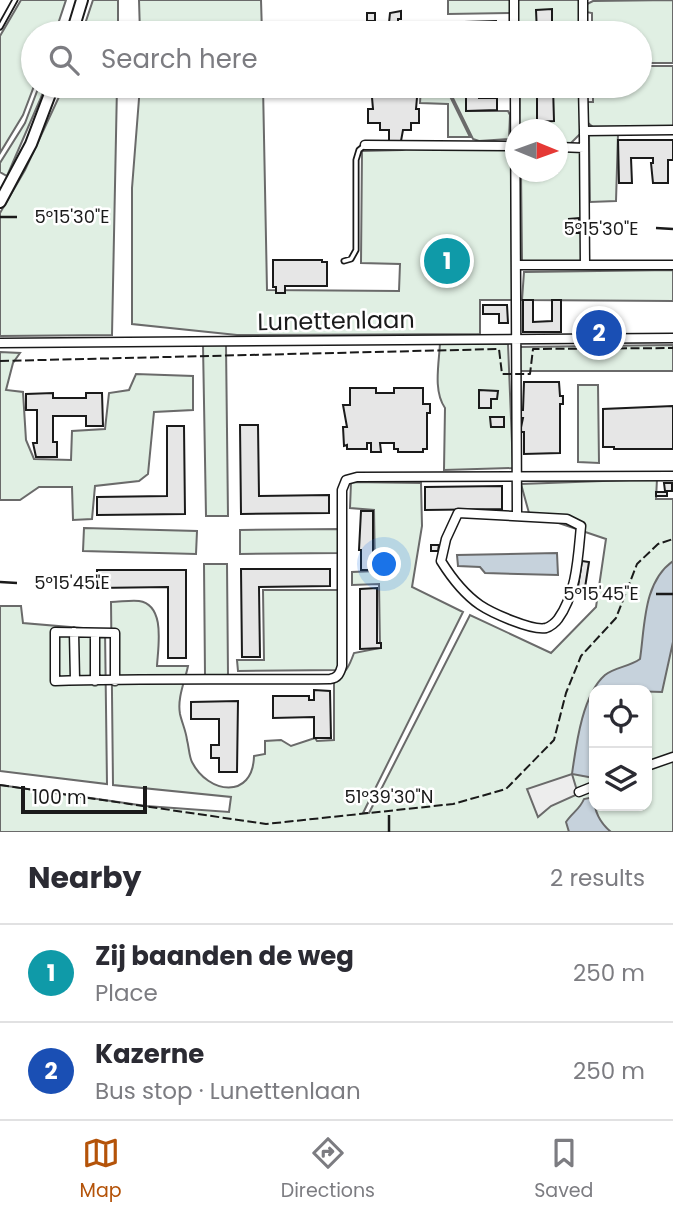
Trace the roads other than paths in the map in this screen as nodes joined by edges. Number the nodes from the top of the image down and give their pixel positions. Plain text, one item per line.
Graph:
1 (15, 0) edge
2 (82, 0) edge
3 (514, 0) edge
4 (583, 0) edge
5 (76, 21) edge
6 (514, 21) edge
7 (583, 21) edge
8 (0, 27) edge
9 (48, 98) edge
10 (514, 98) edge
11 (583, 98) edge
12 (515, 119) edge
13 (673, 130) edge
14 (584, 131) junction
15 (365, 145) joint
16 (505, 146) edge
17 (568, 147) edge
18 (584, 148) junction
19 (0, 178) edge
20 (515, 182) edge
21 (11, 184) junction
22 (0, 202) edge
23 (344, 261) dead end
24 (516, 265) junction
25 (585, 265) junction
26 (673, 265) edge
27 (673, 338) edge
28 (516, 340) junction
29 (0, 343) edge
30 (673, 476) edge
31 (517, 477) junction
32 (517, 515) junction
33 (74, 632) junction
34 (95, 633) junction
35 (75, 680) junction
36 (95, 681) junction
37 (116, 681) junction
38 (673, 757) edge
39 (652, 764) edge
40 (589, 788) edge
41 (579, 792) dead end

1 - 8 lane
2 - 5 main road
3 - 6 street
4 - 7 street
9 - 21 main road
10 - 12 street
11 - 14 street
13 - 14 street
14 - 18 street
15 - 16 street
15 - 23 lane
17 - 18 street
18 - 25 street
19 - 21 lane
20 - 24 street
21 - 22 main road
24 - 25 street
24 - 28 street
25 - 26 street
27 - 28 street, Lunettenlaan
28 - 29 street, Lunettenlaan
28 - 31 street
30 - 31 street
31 - 32 street
31 - 37 street
32 - 32 street
33 - 34 street
33 - 35 street
33 - 35 street
34 - 36 street
34 - 37 street
35 - 36 street
36 - 37 street
38 - 39 street
40 - 41 street

